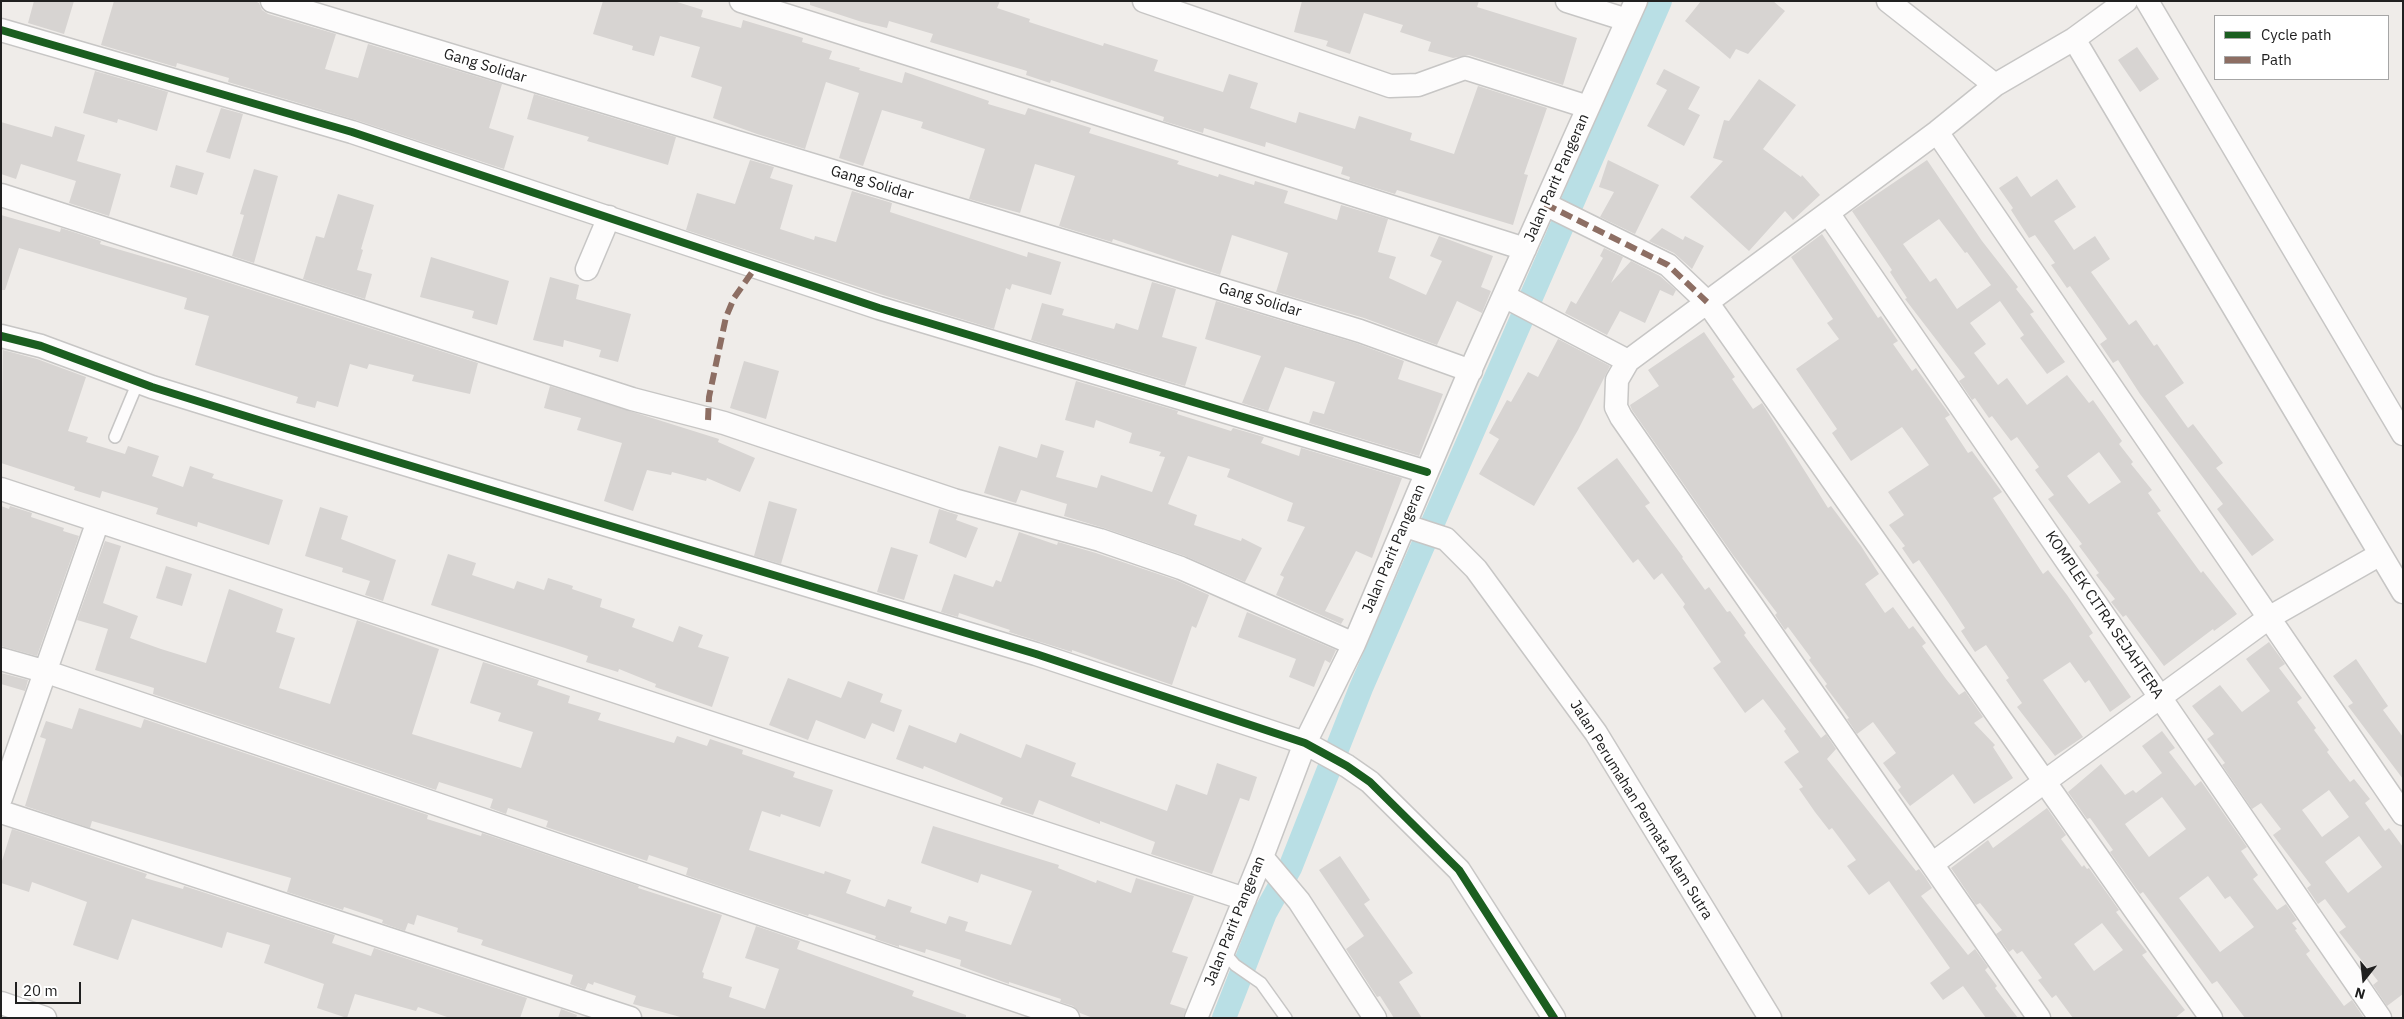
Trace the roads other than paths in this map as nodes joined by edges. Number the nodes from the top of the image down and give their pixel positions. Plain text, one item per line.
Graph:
1 (272, 1) edge
2 (741, 1) edge
3 (1144, 1) edge
4 (1567, 1) edge
5 (1888, 1) edge
6 (2147, 1) edge
7 (2115, 4) edge
8 (1631, 11) edge
9 (1, 30) edge
10 (2074, 39) junction
11 (1995, 85) junction
12 (1588, 107) junction
13 (1936, 132) junction
14 (1, 195) edge
15 (1545, 204) junction
16 (1828, 213) junction
17 (609, 217) junction
18 (1525, 249) junction
19 (587, 269) dead end
20 (1510, 299) junction
21 (1707, 302) junction
22 (1, 336) edge
23 (1628, 361) junction
24 (1470, 371) junction
25 (138, 382) junction
26 (2403, 434) edge
27 (115, 437) dead end
28 (1427, 472) junction
29 (1, 489) edge
30 (98, 521) junction
31 (1412, 528) junction
32 (2379, 554) junction
33 (2403, 592) edge
34 (2270, 617) junction
35 (1354, 644) junction
36 (1, 659) edge
37 (47, 672) junction
38 (2160, 697) junction
39 (1310, 745) junction
40 (2044, 781) junction
41 (1, 798) edge
42 (1, 812) edge
43 (2403, 814) edge
44 (1266, 862) junction
45 (1932, 864) junction
46 (1245, 899) junction
47 (1229, 958) junction
48 (1, 1003) edge
49 (46, 1018) edge
50 (630, 1018) edge
51 (1068, 1018) edge
52 (1196, 1018) edge
53 (1286, 1018) edge
54 (1375, 1018) edge
55 (1554, 1018) edge
56 (1770, 1018) edge
57 (2039, 1018) edge
58 (2210, 1018) edge
59 (2380, 1018) edge

1 - 24 street, Gang Solidar
2 - 18 street
3 - 12 street
4 - 8 street
5 - 11 street
6 - 26 street
7 - 10 street
8 - 12 street, Jalan Parit Pangeran
9 - 17 street
10 - 11 street
10 - 32 street
11 - 13 street
12 - 15 street, Jalan Parit Pangeran
13 - 16 street
13 - 34 street
14 - 35 street
15 - 18 street, Jalan Parit Pangeran
15 - 21 street
16 - 21 street
16 - 38 street, KOMPLEK CITRA SEJAHTERA
17 - 19 street
17 - 28 street
18 - 20 street, Jalan Parit Pangeran
20 - 23 street
20 - 24 street, Jalan Parit Pangeran
21 - 23 street
21 - 40 street
22 - 25 street
23 - 45 street
24 - 28 street, Jalan Parit Pangeran
25 - 27 lane
25 - 39 street
28 - 31 street, Jalan Parit Pangeran
29 - 30 street
30 - 37 street
30 - 46 street
31 - 35 street, Jalan Parit Pangeran
31 - 56 street, Jalan Perumahan Permata Alam Sutra
32 - 33 street
32 - 34 street
34 - 38 street
34 - 43 street
35 - 39 street, Jalan Parit Pangeran
36 - 37 street
37 - 41 street
37 - 51 street
38 - 40 street
38 - 59 street, KOMPLEK CITRA SEJAHTERA
39 - 44 street, Jalan Parit Pangeran
39 - 55 street
40 - 45 street
40 - 58 street
42 - 50 street
44 - 46 street, Jalan Parit Pangeran
44 - 54 street
45 - 57 street
46 - 47 street, Jalan Parit Pangeran
47 - 52 street, Jalan Parit Pangeran
47 - 53 lane
48 - 49 street

